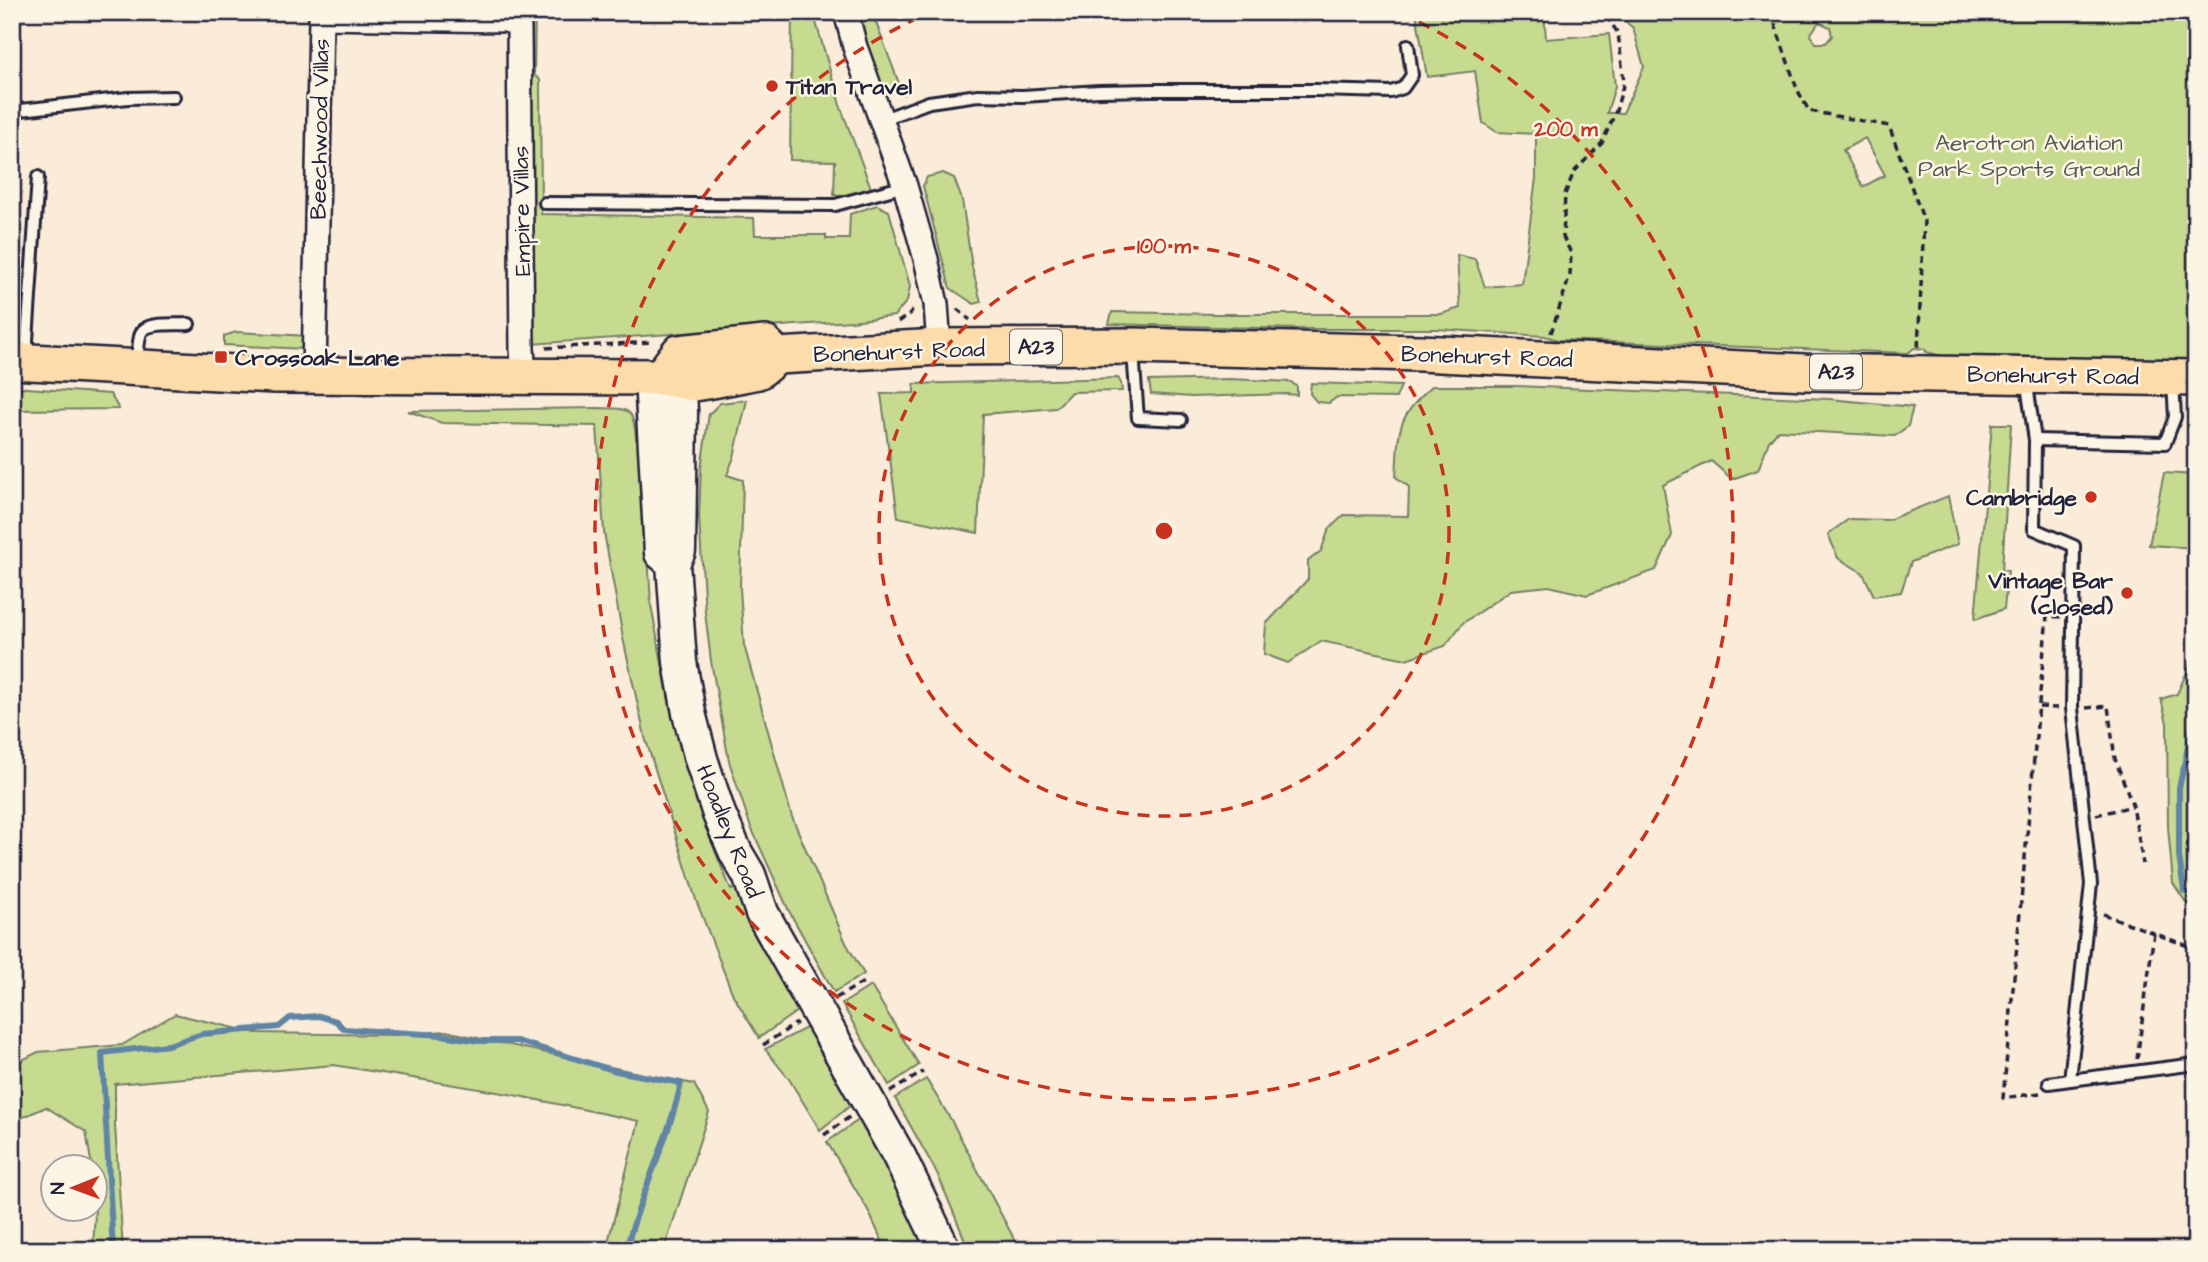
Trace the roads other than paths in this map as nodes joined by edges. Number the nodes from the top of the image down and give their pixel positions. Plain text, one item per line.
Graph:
1 (846, 12) edge
2 (320, 14) edge
3 (519, 45) joint
4 (1408, 45) dead end
5 (174, 97) dead end
6 (12, 111) edge
7 (881, 120) junction
8 (38, 177) dead end
9 (905, 186) junction
10 (545, 203) dead end
11 (190, 324) dead end
12 (1133, 346) junction
13 (939, 347) junction
14 (20, 361) edge
15 (523, 363) junction
16 (136, 368) junction
17 (314, 375) junction
18 (2028, 375) junction
19 (661, 377) junction
20 (2184, 378) edge
21 (1181, 420) dead end
22 (2035, 440) junction
23 (2196, 1064) edge
24 (2070, 1080) junction
25 (2049, 1083) road end
26 (944, 1250) edge

1 - 7 street
2 - 3 street, Beechwood Villas
2 - 17 street, Beechwood Villas
3 - 15 street, Empire Villas
4 - 7 lane
5 - 6 lane
7 - 9 street
8 - 14 lane
9 - 10 lane
9 - 13 street
11 - 16 lane
12 - 13 main road, Bonehurst Road / A23
12 - 18 main road, Bonehurst Road / A23
12 - 21 lane
13 - 19 main road, Bonehurst Road / A23
14 - 16 main road, Bonehurst Road / A23
15 - 17 main road, Bonehurst Road / A23
15 - 19 main road, Bonehurst Road / A23
16 - 17 main road, Bonehurst Road / A23
18 - 20 main road, Bonehurst Road / A23
18 - 22 lane
19 - 26 street, Hoadley Road
20 - 22 lane
22 - 24 lane
23 - 24 lane
24 - 25 lane

